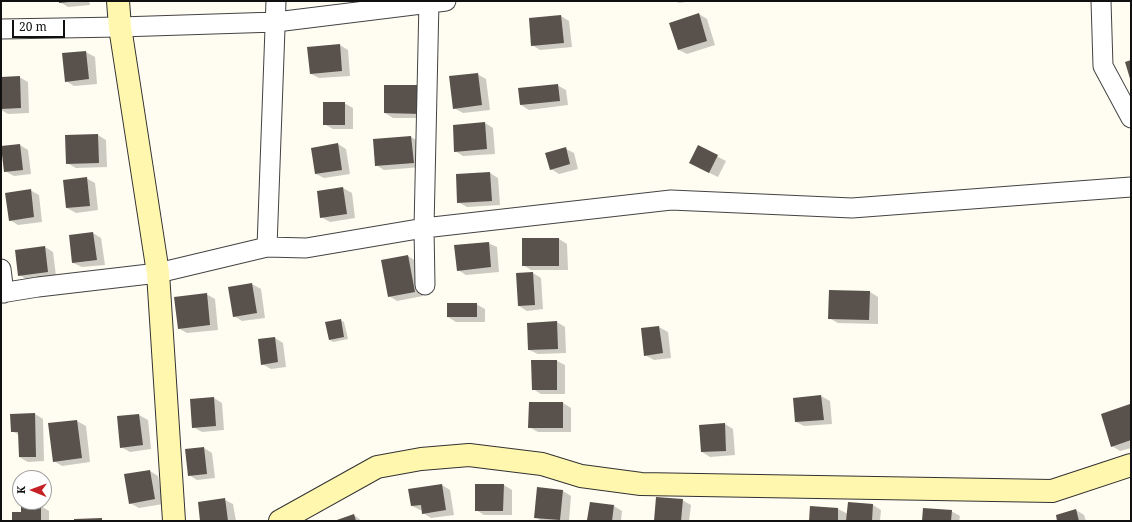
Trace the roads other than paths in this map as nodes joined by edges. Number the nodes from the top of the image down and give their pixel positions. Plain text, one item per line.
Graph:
1 (118, 1) edge
2 (276, 1) edge
3 (1101, 1) edge
4 (435, 2) edge
5 (276, 22) junction
6 (120, 27) junction
7 (1, 29) edge
8 (1131, 118) edge
9 (1131, 187) edge
10 (424, 228) junction
11 (267, 247) junction
12 (1, 269) edge
13 (158, 273) junction
14 (425, 285) dead end
15 (3, 293) edge
16 (1131, 465) edge
17 (304, 514) edge
18 (174, 521) edge
19 (280, 521) edge

1 - 6 street
2 - 5 street
3 - 8 street
4 - 5 street
4 - 10 street
5 - 6 street
5 - 11 street
6 - 7 street
6 - 13 street
9 - 10 street
10 - 11 street
10 - 14 street
11 - 13 street
12 - 15 street
13 - 15 street
13 - 18 street
16 - 17 street
17 - 19 street

